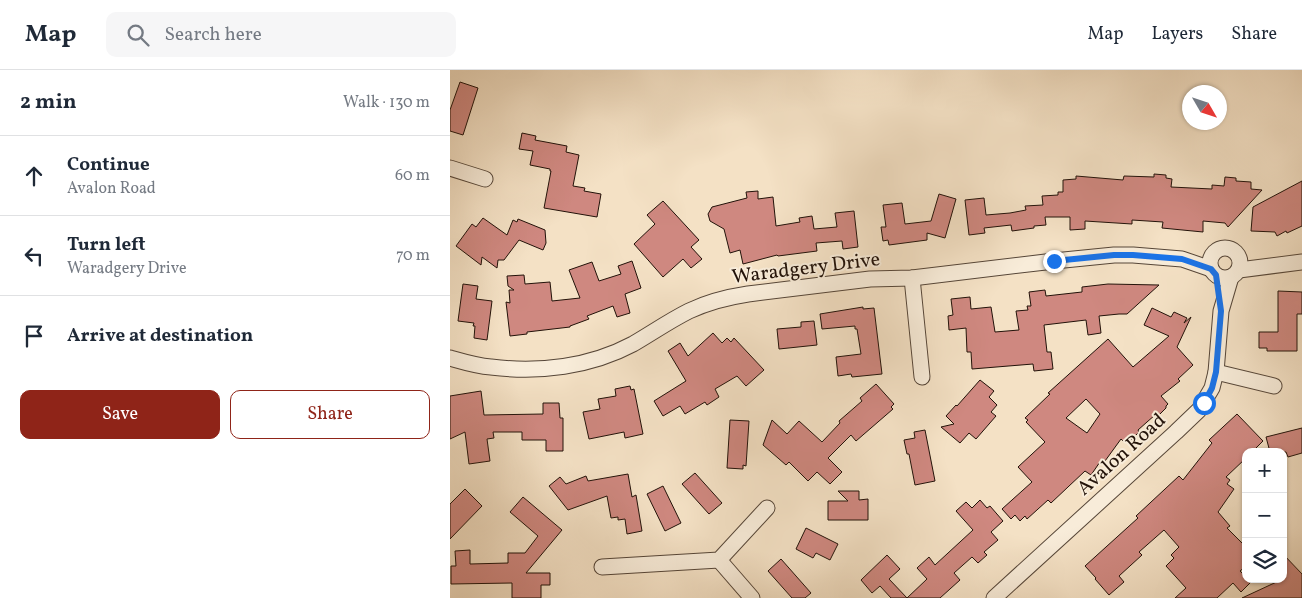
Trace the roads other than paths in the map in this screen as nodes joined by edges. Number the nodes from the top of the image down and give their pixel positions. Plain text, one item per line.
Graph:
1 (450, 168) edge
2 (486, 179) dead end
3 (1214, 252) junction
4 (1182, 259) junction
5 (1302, 262) edge
6 (1236, 267) junction
7 (1213, 272) junction
8 (912, 278) junction
9 (1221, 311) junction
10 (450, 358) edge
11 (1216, 372) junction
12 (922, 377) dead end
13 (1274, 386) dead end
14 (767, 508) dead end
15 (719, 560) junction
16 (602, 567) dead end
17 (752, 598) edge
18 (994, 598) edge

1 - 2 street
3 - 4 street, Waradgery Drive
3 - 6 street
3 - 7 street
4 - 7 street, Waradgery Drive
4 - 8 street, Waradgery Drive
5 - 6 street
6 - 7 street
6 - 9 street, Avalon Road
7 - 9 street, Avalon Road
8 - 10 street, Waradgery Drive
8 - 12 street
9 - 11 street, Avalon Road
11 - 13 street
11 - 18 street, Avalon Road
14 - 15 street
15 - 16 street
15 - 17 street

